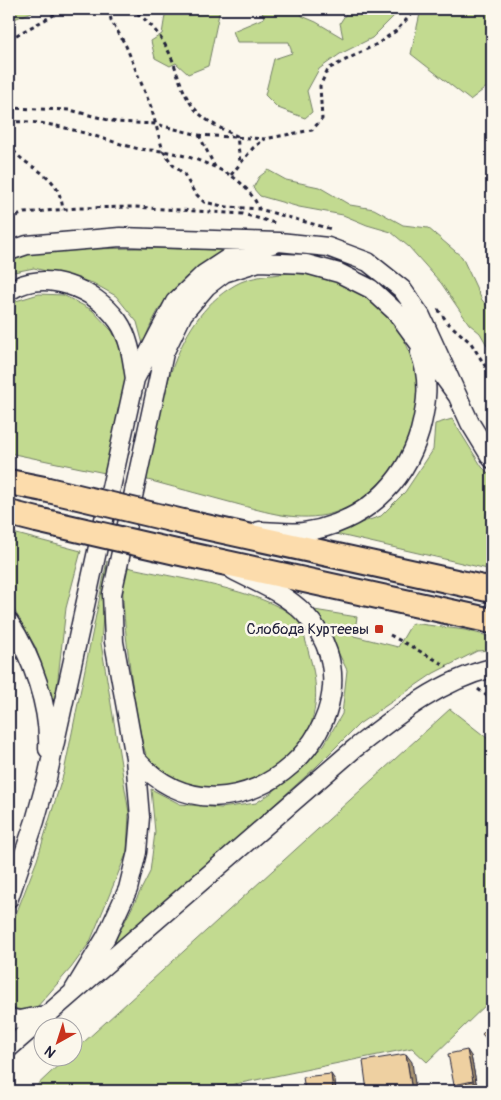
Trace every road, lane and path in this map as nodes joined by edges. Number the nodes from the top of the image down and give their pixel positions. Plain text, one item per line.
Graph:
1 (65, 9) edge
2 (109, 9) edge
3 (131, 9) edge
4 (416, 9) edge
5 (9, 39) edge
6 (9, 108) edge
7 (9, 122) edge
8 (155, 124) junction
9 (199, 135) junction
10 (237, 136) junction
11 (265, 139) junction
12 (9, 144) edge
13 (163, 151) junction
14 (240, 162) junction
15 (215, 167) junction
16 (231, 175) junction
17 (63, 210) junction
18 (9, 219) edge
19 (279, 233) junction
20 (9, 251) edge
21 (9, 291) edge
22 (397, 313) junction
23 (135, 379) junction
24 (457, 394) junction
25 (492, 459) edge
26 (22, 483) edge
27 (9, 513) edge
28 (220, 530) junction
29 (215, 561) junction
30 (492, 590) edge
31 (492, 621) edge
32 (9, 622) edge
33 (390, 635) dead end
34 (492, 668) edge
35 (463, 678) junction
36 (492, 700) edge
37 (135, 758) junction
38 (47, 778) junction
39 (9, 898) edge
40 (74, 990) junction
41 (45, 1015) junction
42 (9, 1018) edge
43 (9, 1048) edge

1 - 5 path
2 - 8 path
3 - 10 path
4 - 11 path
6 - 8 path
7 - 13 path
8 - 9 path
8 - 13 path
9 - 10 path
9 - 15 path
10 - 11 path
10 - 14 path
11 - 14 path
12 - 17 path
13 - 15 path
13 - 16 path
14 - 16 path
15 - 16 path
17 - 18 path
17 - 19 path
19 - 20 street
19 - 23 street
19 - 24 street
21 - 23 street
22 - 24 street
22 - 28 street
22 - 37 street
23 - 38 street
24 - 25 street
26 - 28 highway, bridge
27 - 29 highway, bridge
28 - 30 highway
29 - 31 highway
29 - 37 street
32 - 38 street
33 - 35 path
34 - 35 street
35 - 36 path
35 - 40 street
37 - 40 street
38 - 39 street
40 - 41 street
41 - 42 street
41 - 43 street

